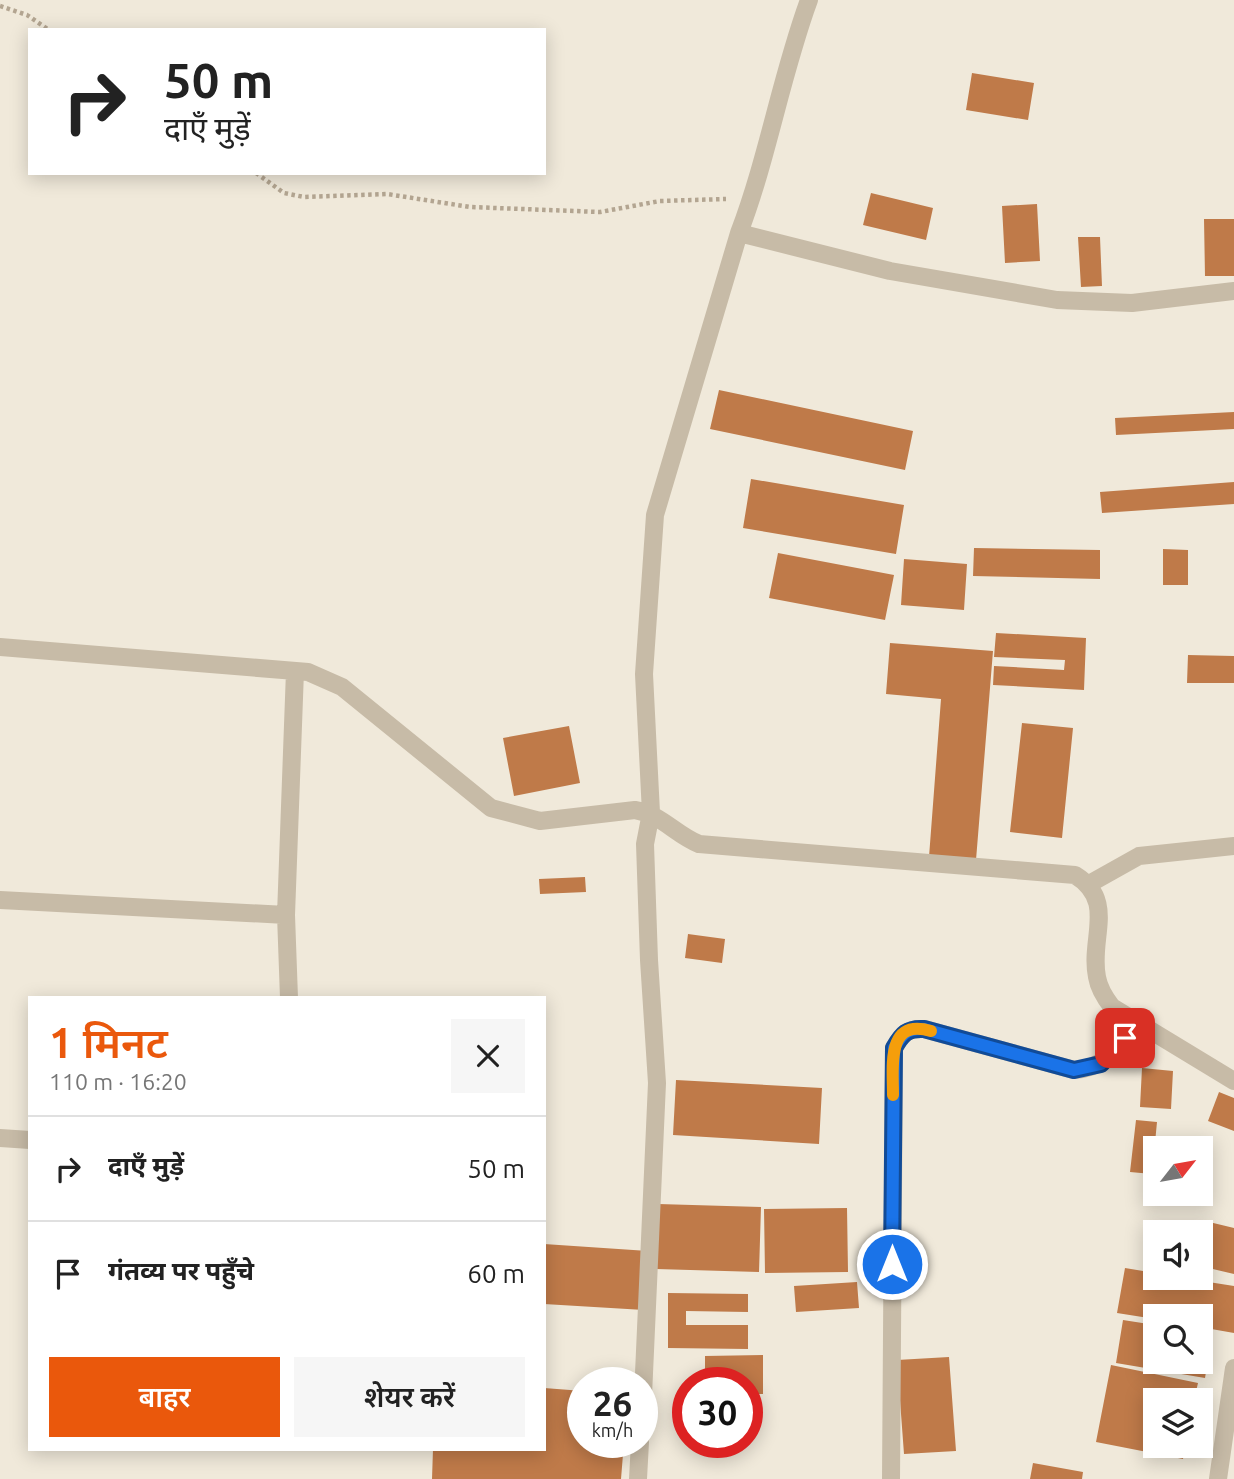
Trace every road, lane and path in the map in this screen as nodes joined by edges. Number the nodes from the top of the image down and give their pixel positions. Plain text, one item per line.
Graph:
1 (809, 0) edge
2 (0, 6) edge
3 (47, 28) edge
4 (259, 175) edge
5 (753, 198) junction
6 (739, 233) junction
7 (1234, 291) edge
8 (0, 647) edge
9 (295, 671) junction
10 (651, 813) junction
11 (1234, 846) edge
12 (1089, 884) junction
13 (0, 900) edge
14 (286, 915) junction
15 (289, 996) edge
16 (1136, 1024) junction
17 (1234, 1081) edge
18 (0, 1138) edge
19 (28, 1140) edge
20 (644, 1367) edge
21 (1234, 1368) edge
22 (639, 1458) edge
23 (638, 1479) edge
24 (891, 1479) edge
25 (1218, 1479) edge

1 - 5 street
2 - 3 path
4 - 5 path
5 - 6 street
6 - 7 street
6 - 10 street
8 - 9 street
9 - 10 street
9 - 14 street
10 - 12 street
10 - 20 street
11 - 12 street
12 - 16 street
13 - 14 street
14 - 15 street
16 - 17 street
16 - 24 street
18 - 19 street
21 - 25 street
22 - 23 street

